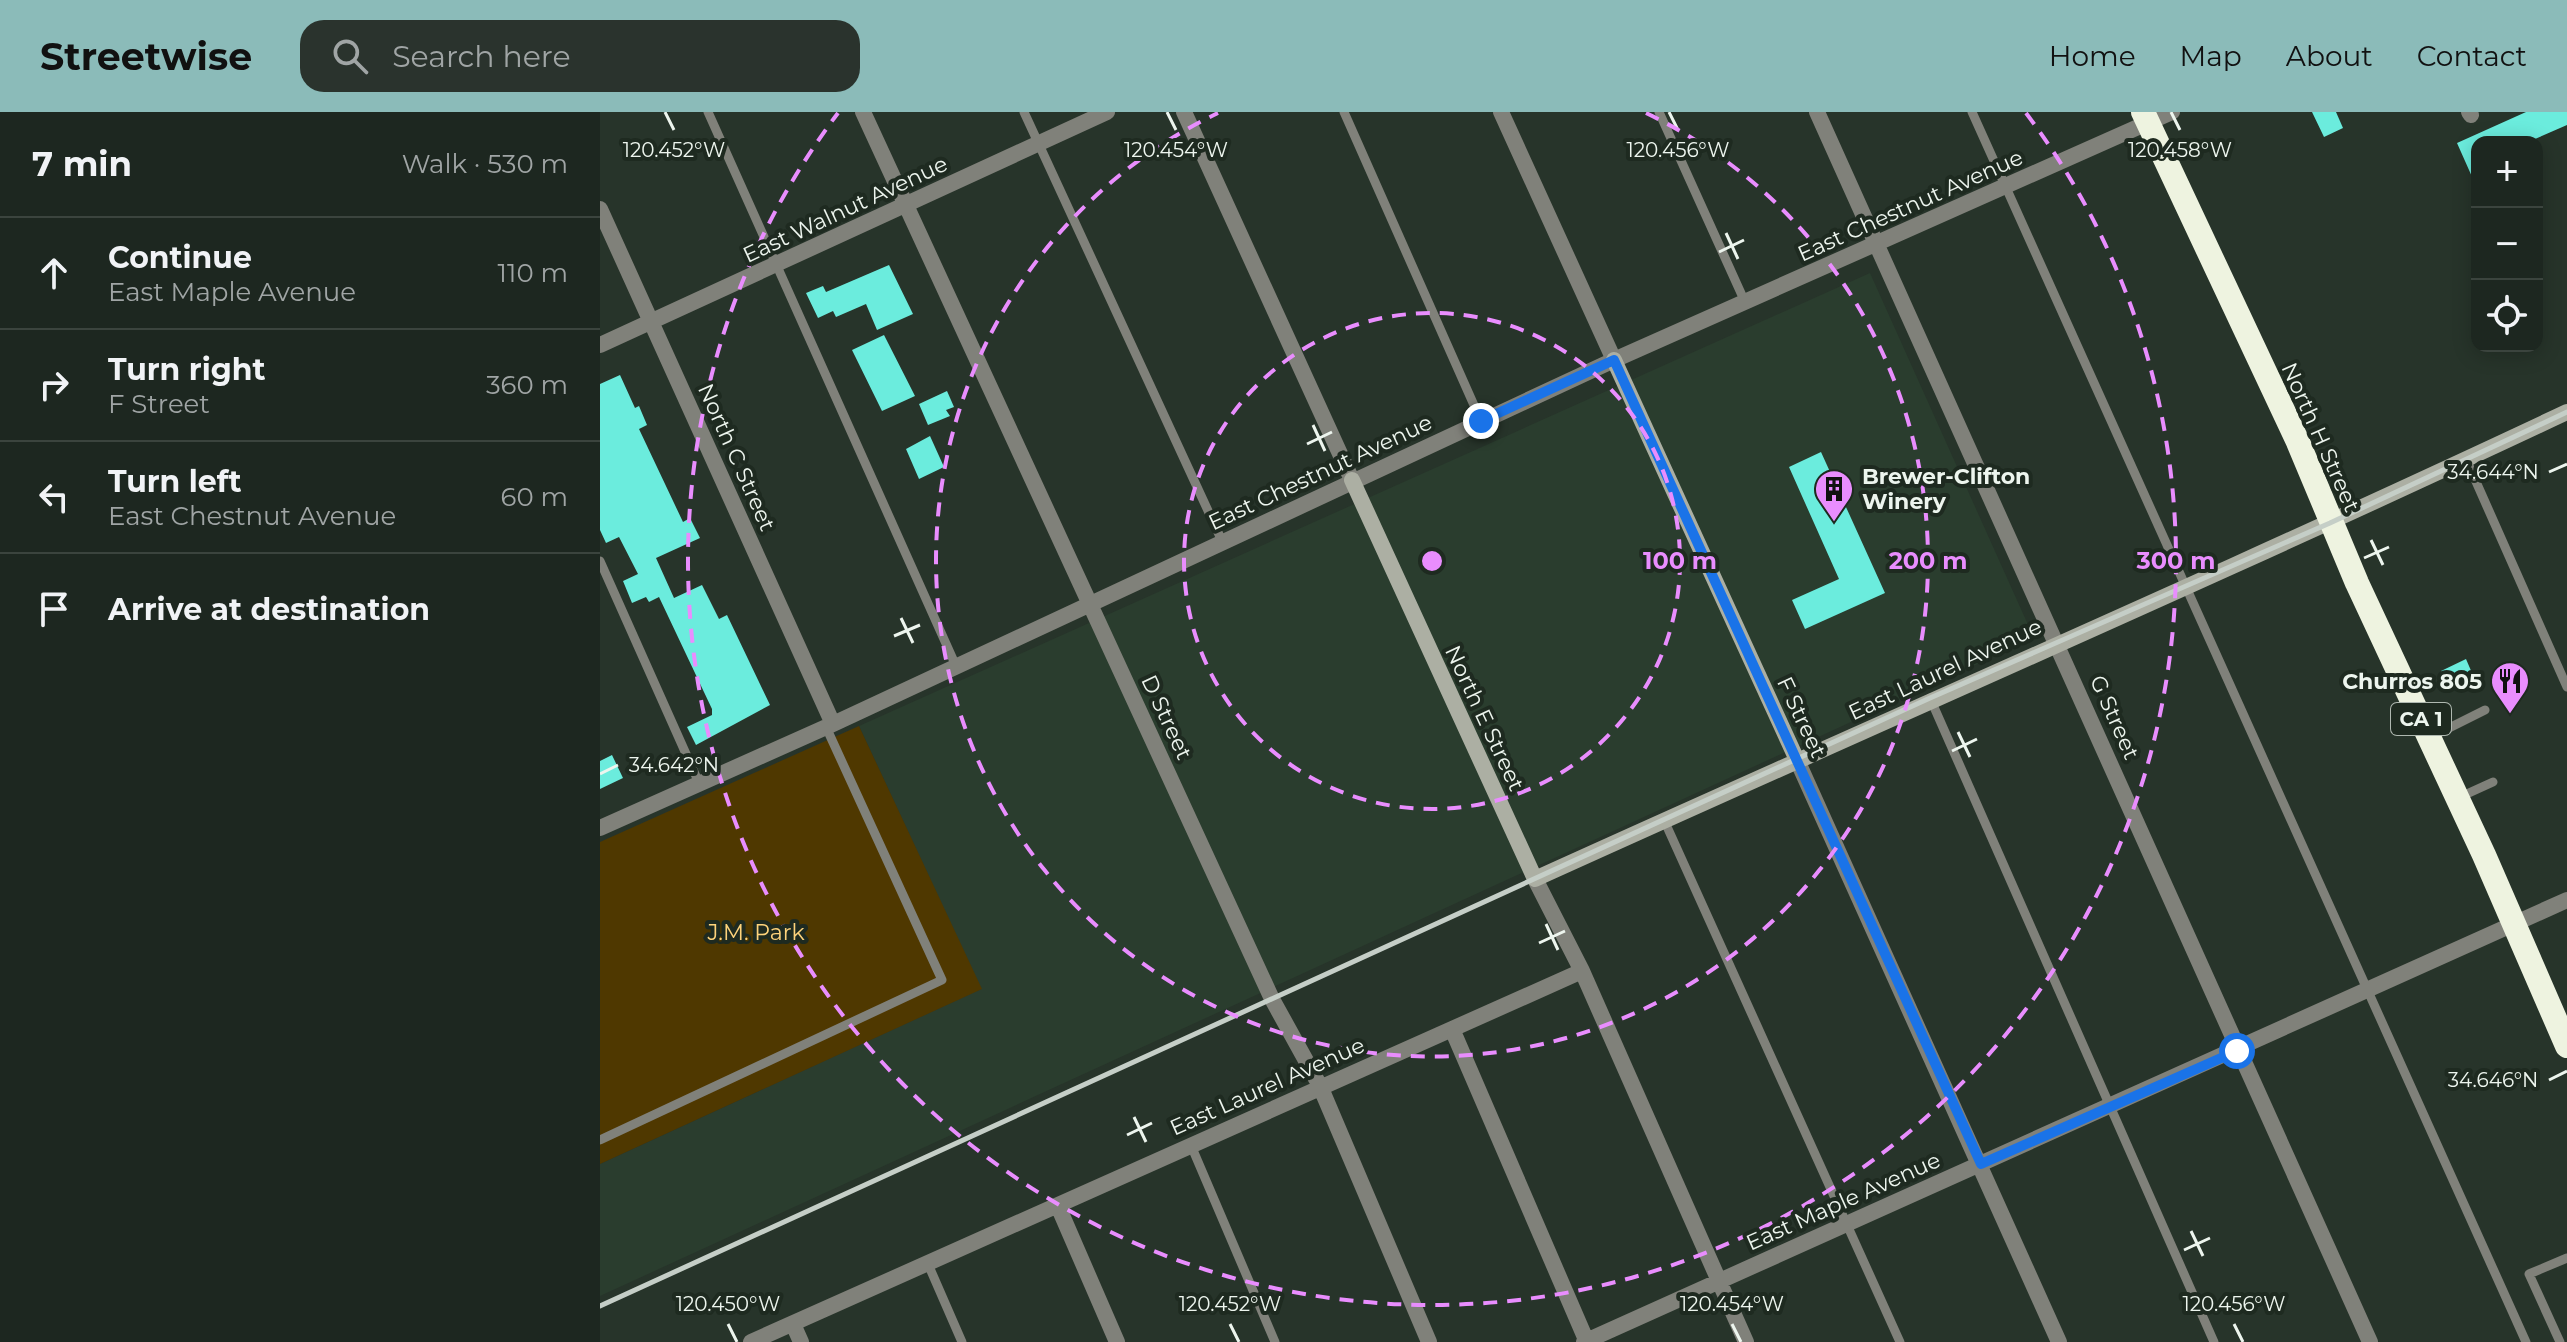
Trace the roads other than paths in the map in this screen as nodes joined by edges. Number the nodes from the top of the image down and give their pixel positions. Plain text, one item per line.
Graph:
1 (708, 112) edge
2 (863, 112) edge
3 (1024, 112) edge
4 (1107, 112) edge
5 (1184, 112) edge
6 (1344, 112) edge
7 (1501, 112) edge
8 (1659, 112) edge
9 (1817, 112) edge
10 (1972, 112) edge
11 (2172, 112) edge
12 (2146, 118) edge
13 (1039, 144) junction
14 (2006, 187) junction
15 (905, 206) junction
16 (600, 209) edge
17 (1877, 243) junction
18 (776, 265) junction
19 (1745, 302) junction
20 (651, 322) junction
21 (600, 345) edge
22 (1614, 360) junction
23 (2567, 412) edge
24 (1481, 421) junction
25 (2466, 459) junction
26 (1352, 480) junction
27 (2330, 523) junction
28 (1222, 541) junction
29 (600, 561) edge
30 (2185, 588) junction
31 (1091, 604) junction
32 (2058, 641) junction
33 (956, 666) junction
34 (2567, 687) edge
35 (1930, 700) junction
36 (2485, 710) dead end
37 (829, 725) junction
38 (2429, 738) junction
39 (1797, 760) junction
40 (2493, 782) dead end
41 (699, 783) junction
42 (2458, 798) junction
43 (1664, 820) junction
44 (600, 828) edge
45 (1535, 879) junction
46 (2567, 900) edge
47 (2514, 924) junction
48 (1582, 971) junction
49 (2369, 990) junction
50 (1452, 1029) junction
51 (2567, 1046) edge
52 (2237, 1051) junction
53 (1320, 1086) junction
54 (2109, 1106) junction
55 (600, 1140) edge
56 (1190, 1143) junction
57 (1981, 1164) junction
58 (1058, 1206) junction
59 (1846, 1223) junction
60 (2567, 1258) edge
61 (928, 1264) junction
62 (1720, 1281) junction
63 (793, 1324) junction
64 (751, 1342) edge
65 (801, 1342) edge
66 (962, 1342) edge
67 (1117, 1342) edge
68 (1275, 1342) edge
69 (1429, 1342) edge
70 (1586, 1342) edge
71 (1746, 1342) edge
72 (1900, 1342) edge
73 (2059, 1342) edge
74 (2214, 1342) edge
75 (2370, 1342) edge
76 (2526, 1342) edge
77 (2560, 1342) edge

1 - 18 lane
2 - 15 street, D Street
3 - 13 lane
4 - 13 street, East Walnut Avenue
5 - 26 street, North E Street
6 - 24 lane
7 - 22 street, F Street
8 - 19 lane
9 - 17 street, G Street
10 - 14 lane
11 - 12 street, East Chestnut Avenue
12 - 14 street, East Chestnut Avenue
12 - 27 highway, North H Street / CA 1
13 - 15 street, East Walnut Avenue
13 - 28 lane
14 - 17 street, East Chestnut Avenue
14 - 30 lane
15 - 18 street, East Walnut Avenue
15 - 31 street, D Street
16 - 20 street, North C Street
17 - 19 street, East Chestnut Avenue
17 - 32 street, G Street
18 - 20 street, East Walnut Avenue
18 - 33 lane
19 - 22 street, East Chestnut Avenue
20 - 21 street, East Walnut Avenue
20 - 37 street, North C Street
22 - 24 street, East Chestnut Avenue
22 - 39 street, F Street
23 - 25 street, East Laurel Avenue
24 - 26 street, East Chestnut Avenue
25 - 27 street, East Laurel Avenue
25 - 34 lane
26 - 28 street, East Chestnut Avenue
26 - 45 street, North E Street
27 - 30 street, East Laurel Avenue
27 - 38 highway, North H Street / CA 1
28 - 31 street, East Chestnut Avenue
29 - 41 lane
30 - 32 street, East Laurel Avenue
30 - 49 lane
31 - 33 street, East Chestnut Avenue
31 - 53 street, D Street
32 - 35 street, East Laurel Avenue
32 - 52 street, G Street
33 - 37 street, East Chestnut Avenue
35 - 39 street, East Laurel Avenue
35 - 54 lane
36 - 38 lane
37 - 41 street, East Chestnut Avenue
37 - 55 lane
38 - 42 highway, North H Street / CA 1
39 - 43 street, East Laurel Avenue
39 - 57 street, F Street
40 - 42 lane
41 - 44 street, East Chestnut Avenue
42 - 47 highway, North H Street / CA 1
43 - 45 street, East Laurel Avenue
43 - 59 lane
45 - 48 street, North E Street
46 - 47 street, East Maple Avenue
47 - 49 street, East Maple Avenue
47 - 51 highway, North H Street / CA 1
48 - 50 street, East Laurel Avenue
48 - 62 street, North E Street
49 - 52 street, East Maple Avenue
49 - 76 lane
50 - 53 street, East Laurel Avenue
50 - 70 street
52 - 54 street, East Maple Avenue
52 - 75 street, G Street
53 - 56 street, East Laurel Avenue
53 - 69 street, D Street
54 - 57 street, East Maple Avenue
54 - 74 lane
56 - 58 street, East Laurel Avenue
56 - 68 lane
57 - 59 street, East Maple Avenue
57 - 73 street, F Street
58 - 61 street, East Laurel Avenue
58 - 67 street
59 - 62 street, East Maple Avenue
59 - 72 lane
60 - 77 lane
61 - 63 street, East Laurel Avenue
61 - 66 lane
62 - 70 street, East Maple Avenue
62 - 71 street, North E Street
63 - 64 street, East Laurel Avenue
63 - 65 street

